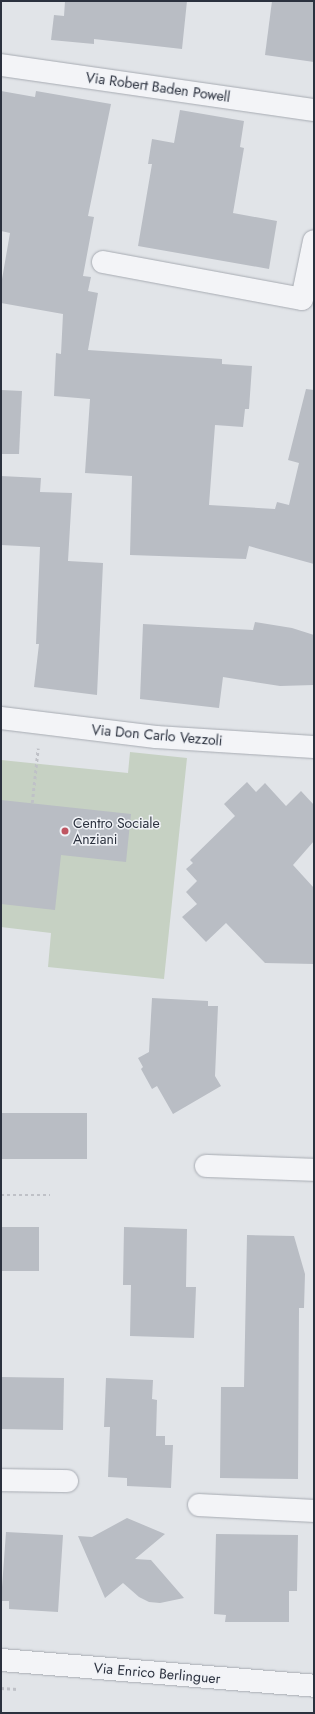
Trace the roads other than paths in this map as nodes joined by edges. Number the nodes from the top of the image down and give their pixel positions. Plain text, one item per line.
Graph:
1 (1, 65) edge
2 (314, 110) edge
3 (313, 251) edge
4 (103, 262) dead end
5 (1, 718) edge
6 (314, 747) edge
7 (206, 1166) dead end
8 (314, 1170) edge
9 (1, 1480) edge
10 (67, 1481) dead end
11 (199, 1505) dead end
12 (314, 1511) edge
13 (1, 1660) edge
14 (314, 1686) edge

1 - 2 street, Via Robert Baden Powell
3 - 4 street
5 - 6 street, Via Don Carlo Vezzoli
7 - 8 street
9 - 10 street
11 - 12 street
13 - 14 street, Via Enrico Berlinguer

